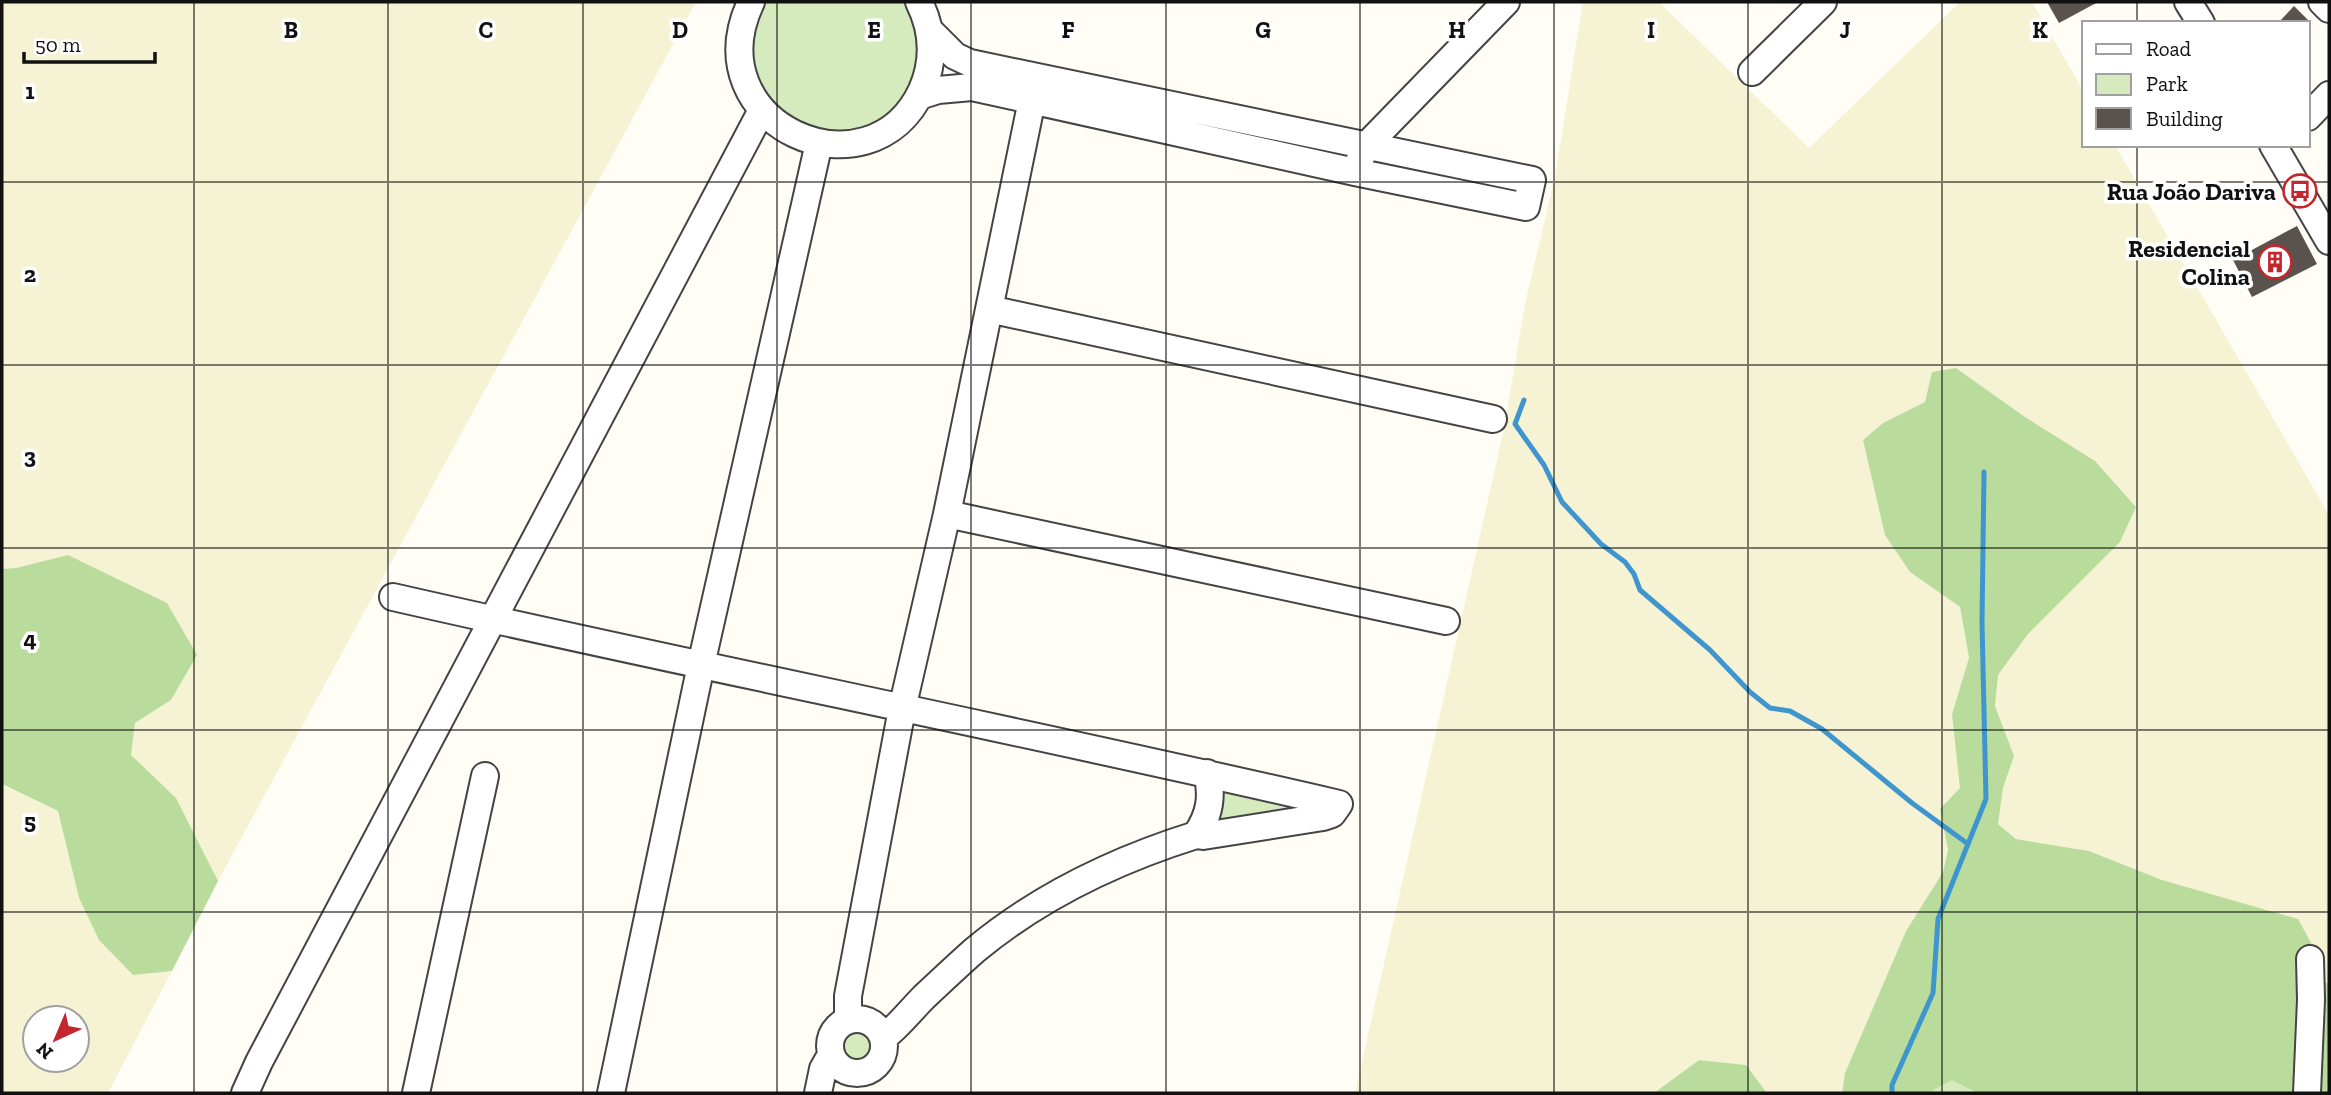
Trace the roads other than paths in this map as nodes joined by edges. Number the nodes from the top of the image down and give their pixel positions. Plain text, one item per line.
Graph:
1 (751, 2) edge
2 (919, 2) edge
3 (1823, 2) edge
4 (2188, 2) edge
5 (2322, 2) edge
6 (1499, 5) edge
7 (2329, 9) edge
8 (2200, 21) edge
9 (930, 31) junction
10 (1752, 72) dead end
11 (1036, 89) junction
12 (2329, 95) edge
13 (919, 96) junction
14 (762, 110) junction
15 (2310, 115) edge
16 (819, 143) junction
17 (1366, 146) junction
18 (2276, 147) edge
19 (1355, 172) junction
20 (2329, 242) edge
21 (989, 309) junction
22 (1493, 419) dead end
23 (947, 514) junction
24 (393, 597) dead end
25 (492, 620) junction
26 (1446, 621) dead end
27 (701, 665) junction
28 (902, 709) junction
29 (1207, 774) junction
30 (485, 776) dead end
31 (1196, 835) junction
32 (2310, 959) dead end
33 (848, 1020) junction
34 (883, 1038) junction
35 (831, 1055) junction
36 (873, 1068) junction
37 (246, 1093) edge
38 (416, 1093) edge
39 (611, 1093) edge
40 (818, 1093) edge
41 (860, 1093) edge
42 (2306, 1093) edge

1 - 14 street
2 - 9 street
3 - 10 street
4 - 8 street
5 - 7 street
6 - 17 street
9 - 11 street
9 - 13 street
11 - 13 street
11 - 17 street
11 - 19 street
11 - 21 street
12 - 15 street
13 - 16 street
14 - 16 street
14 - 25 street
16 - 27 street
17 - 19 street
17 - 19 street
18 - 20 street
21 - 22 street
21 - 23 street
23 - 26 street
23 - 28 street
24 - 25 street
25 - 27 street
25 - 37 street
27 - 28 street
27 - 39 street
28 - 29 street
28 - 33 street
29 - 31 street
29 - 31 street
30 - 38 street
31 - 34 street
32 - 42 street
33 - 34 street
33 - 35 street
34 - 36 street
35 - 36 street
35 - 40 street
36 - 41 street

